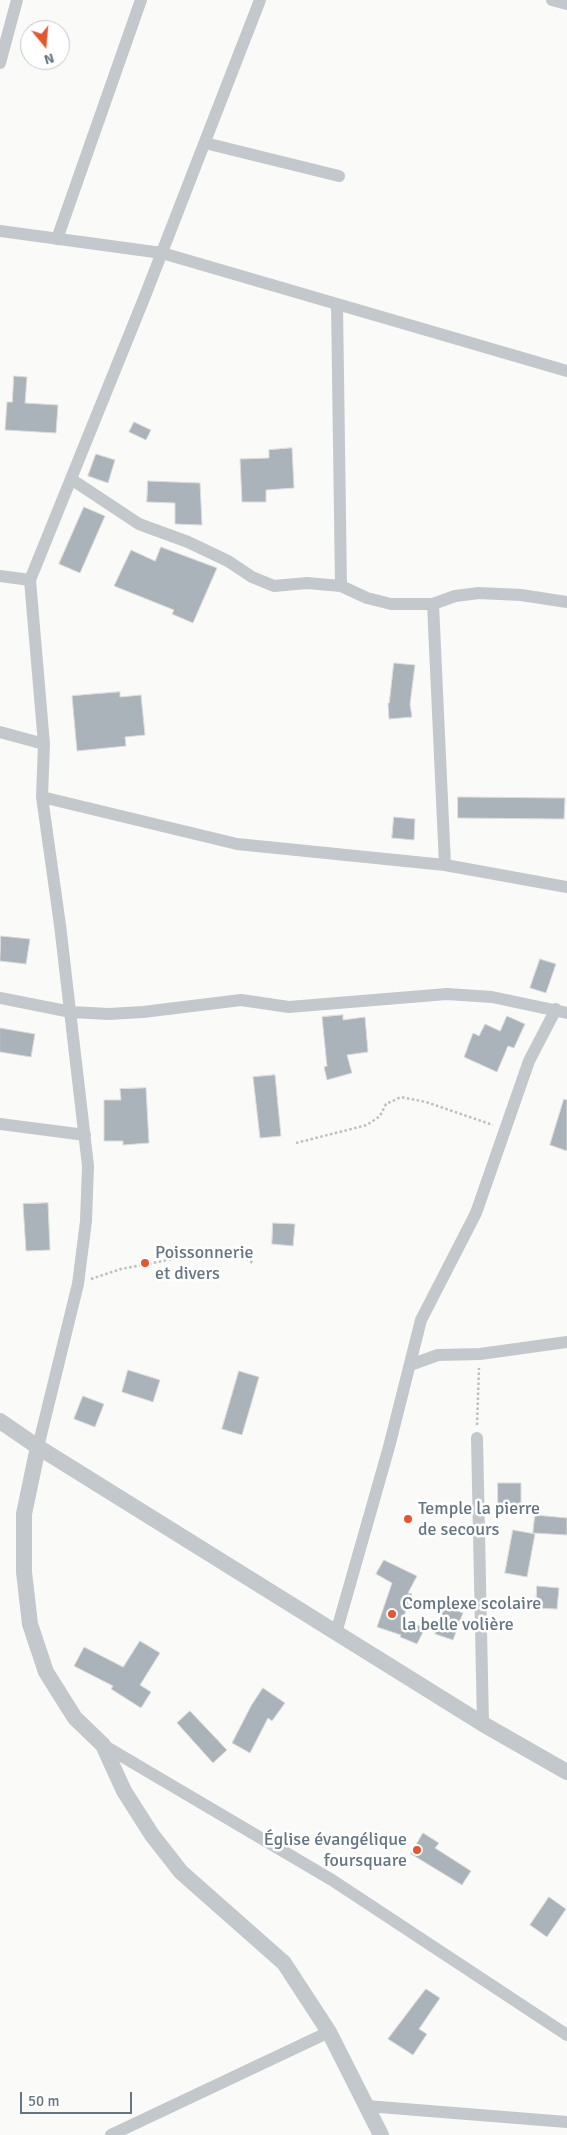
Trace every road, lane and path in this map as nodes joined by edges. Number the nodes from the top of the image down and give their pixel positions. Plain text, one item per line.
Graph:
1 (16, 0) edge
2 (141, 0) edge
3 (260, 0) edge
4 (552, 0) edge
5 (567, 4) edge
6 (0, 63) edge
7 (205, 143) junction
8 (339, 176) dead end
9 (0, 231) edge
10 (57, 239) junction
11 (162, 253) junction
12 (337, 304) junction
13 (567, 371) edge
14 (71, 479) junction
15 (0, 576) edge
16 (30, 580) junction
17 (341, 586) junction
18 (567, 602) edge
19 (433, 604) junction
20 (0, 732) edge
21 (44, 744) junction
22 (42, 797) junction
23 (445, 865) junction
24 (567, 887) edge
25 (0, 998) edge
26 (562, 1011) edge
27 (71, 1012) junction
28 (0, 1124) edge
29 (504, 1128) junction
30 (85, 1135) junction
31 (296, 1143) dead end
32 (253, 1263) dead end
33 (78, 1284) junction
34 (567, 1342) edge
35 (480, 1354) junction
36 (410, 1365) junction
37 (0, 1421) edge
38 (477, 1438) joint
39 (38, 1447) junction
40 (336, 1633) junction
41 (483, 1724) junction
42 (103, 1745) junction
43 (567, 1772) edge
44 (329, 2032) junction
45 (567, 2035) edge
46 (368, 2106) junction
47 (567, 2122) edge
48 (139, 2129) edge
49 (111, 2135) edge
50 (381, 2135) edge

1 - 6 street
2 - 10 street
3 - 7 street
4 - 5 street
7 - 8 street
7 - 11 street
9 - 10 street
10 - 11 street
11 - 12 street
11 - 14 street
12 - 13 street
12 - 17 street
14 - 16 street
14 - 17 street
15 - 16 street
16 - 21 street
17 - 19 street
18 - 19 street
19 - 23 street
20 - 21 street
21 - 22 street
22 - 23 street
22 - 27 street
23 - 24 street
25 - 27 street
26 - 27 street
26 - 29 street
27 - 30 street
28 - 30 street
29 - 31 path
29 - 36 street
30 - 33 street
32 - 33 path
33 - 39 street
34 - 35 street
35 - 36 street
35 - 38 path
36 - 40 street
37 - 39 street
38 - 41 street
39 - 40 street
39 - 42 street
40 - 41 street
41 - 43 street
42 - 44 street
42 - 45 street
44 - 46 street
44 - 48 street
46 - 47 street
46 - 50 street
48 - 49 street

